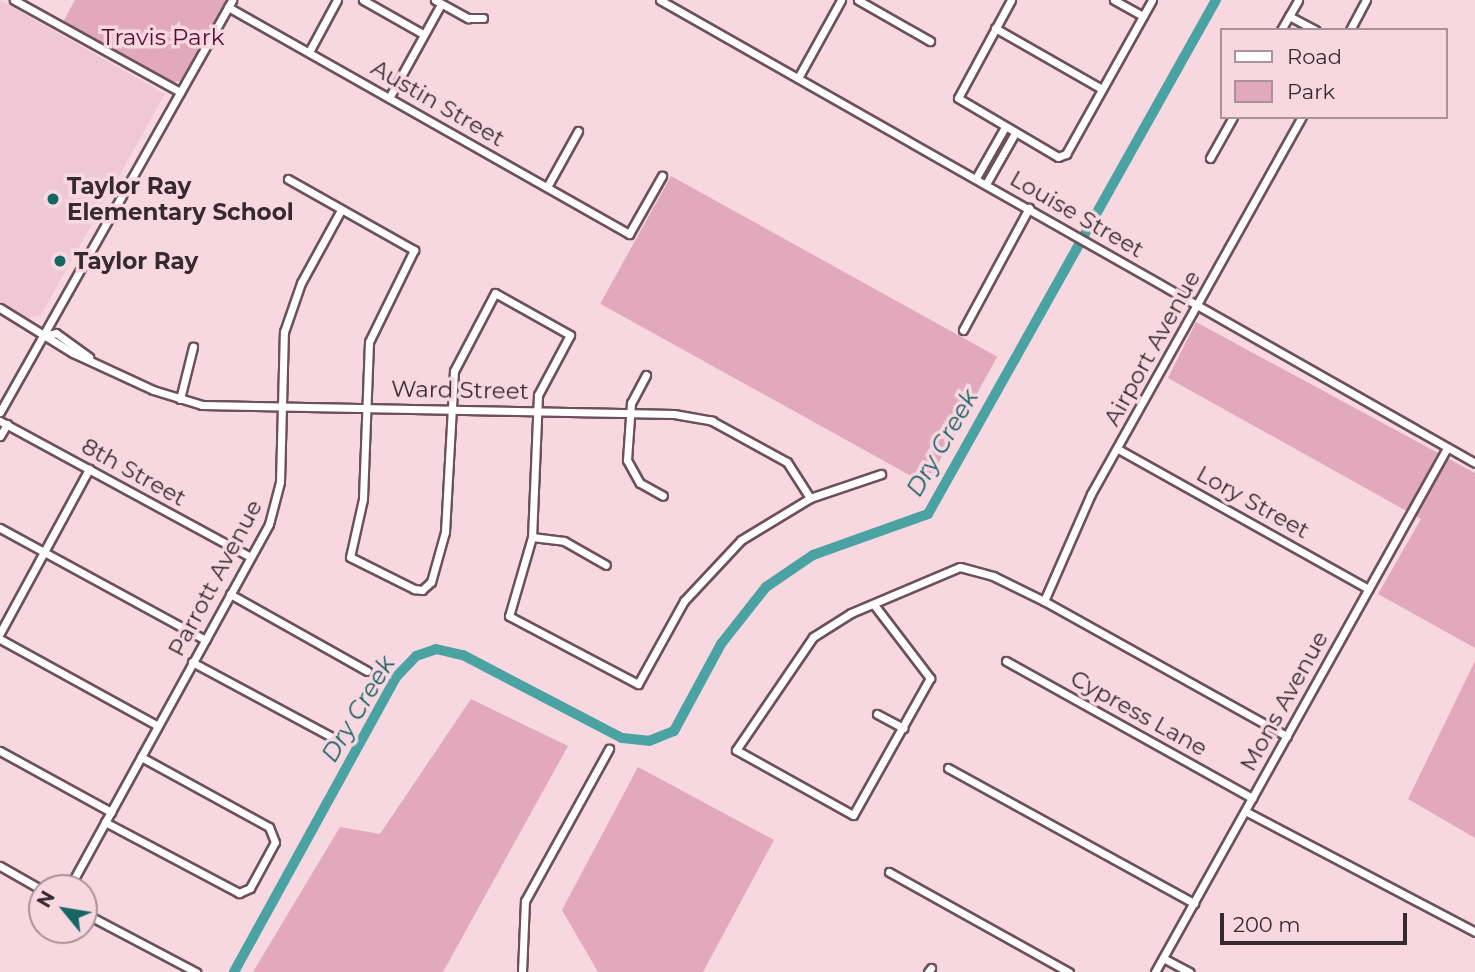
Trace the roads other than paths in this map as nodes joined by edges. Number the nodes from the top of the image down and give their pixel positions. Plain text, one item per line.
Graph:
1 (14, 0) edge
2 (337, 0) edge
3 (363, 0) edge
4 (660, 0) edge
5 (841, 0) edge
6 (858, 0) edge
7 (1011, 0) edge
8 (1114, 0) edge
9 (1152, 0) edge
10 (1298, 0) edge
11 (1366, 0) edge
12 (438, 2) edge
13 (230, 4) edge
14 (1143, 16) junction
15 (1289, 16) junction
16 (483, 18) dead end
17 (995, 28) junction
18 (1284, 28) edge
19 (1311, 28) edge
20 (1351, 28) edge
21 (423, 34) junction
22 (930, 41) dead end
23 (309, 52) junction
24 (798, 78) junction
25 (1102, 89) junction
26 (180, 92) junction
27 (389, 98) junction
28 (1232, 119) edge
29 (1300, 119) edge
30 (1005, 127) junction
31 (578, 131) dead end
32 (1015, 133) junction
33 (1210, 158) dead end
34 (662, 176) dead end
35 (976, 178) junction
36 (288, 179) dead end
37 (986, 184) junction
38 (547, 187) junction
39 (1029, 208) junction
40 (341, 210) junction
41 (1197, 305) junction
42 (0, 308) edge
43 (963, 330) dead end
44 (46, 334) junction
45 (193, 347) dead end
46 (646, 375) dead end
47 (180, 399) junction
48 (278, 408) junction
49 (363, 408) junction
50 (451, 408) junction
51 (537, 411) junction
52 (0, 412) edge
53 (630, 413) junction
54 (3, 422) edge
55 (0, 436) edge
56 (1447, 448) junction
57 (1118, 449) junction
58 (1475, 463) edge
59 (89, 469) junction
60 (881, 474) dead end
61 (663, 496) dead end
62 (810, 498) junction
63 (0, 528) edge
64 (532, 537) junction
65 (44, 552) junction
66 (251, 557) junction
67 (606, 565) dead end
68 (1369, 589) junction
69 (230, 594) junction
70 (1044, 601) junction
71 (875, 606) junction
72 (0, 633) edge
73 (0, 639) edge
74 (205, 640) junction
75 (1006, 661) dead end
76 (192, 663) junction
77 (367, 671) dead end
78 (877, 714) dead end
79 (158, 726) junction
80 (903, 728) junction
81 (1287, 736) junction
82 (332, 737) dead end
83 (609, 749) dead end
84 (0, 751) edge
85 (141, 757) junction
86 (948, 768) dead end
87 (1252, 798) junction
88 (1245, 811) junction
89 (111, 812) junction
90 (105, 821) junction
91 (0, 866) edge
92 (889, 872) dead end
93 (77, 874) edge
94 (28, 882) edge
95 (1194, 903) junction
96 (98, 920) edge
97 (1475, 932) edge
98 (1163, 958) junction
99 (196, 972) edge
100 (522, 972) edge
101 (1069, 972) edge
102 (1155, 972) edge
103 (1189, 972) edge

1 - 26 street
2 - 23 street
3 - 21 street
4 - 24 street, Louise Street
5 - 24 street
6 - 22 street
7 - 17 street
8 - 14 street
9 - 14 street
10 - 15 street
11 - 20 street
12 - 16 street
12 - 21 street
13 - 23 street, Austin Street
13 - 26 street
14 - 25 street
15 - 18 street
15 - 19 street
17 - 25 street
17 - 30 street
21 - 27 street
23 - 27 street, Austin Street
24 - 35 street, Louise Street
25 - 32 street
26 - 44 street
27 - 38 street, Austin Street
28 - 33 street
29 - 41 street, Airport Avenue
30 - 32 street
30 - 35 street
31 - 38 street
32 - 37 street
34 - 38 street, Austin Street
35 - 37 street, Louise Street
36 - 40 street
37 - 39 street, Louise Street
39 - 41 street, Louise Street
39 - 43 street
40 - 48 street, Parrott Avenue
40 - 49 street
41 - 56 street, Louise Street
41 - 57 street, Airport Avenue
42 - 44 street, Ward Street
44 - 47 street, Ward Street
44 - 52 street
45 - 47 street
46 - 53 street
47 - 48 street, Ward Street
48 - 49 street, Ward Street
48 - 66 street, Parrott Avenue
49 - 50 street, Ward Street
49 - 50 street
50 - 51 street, Ward Street
50 - 51 street
51 - 53 street, Ward Street
51 - 64 street
53 - 61 street
53 - 62 street, Ward Street
54 - 55 street
54 - 59 street, 8th Street
56 - 58 street, Louise Street
56 - 68 street, Mons Avenue
57 - 68 street, Lory Street
57 - 70 street, Airport Avenue
59 - 65 street
59 - 66 street, 8th Street
60 - 62 street
62 - 64 street
63 - 65 street
64 - 67 street
65 - 72 street
65 - 74 street
66 - 69 street, Parrott Avenue
68 - 81 street, Mons Avenue
69 - 74 street, Parrott Avenue
69 - 77 street
70 - 71 street
70 - 81 street
71 - 80 street
71 - 80 street
73 - 79 street
74 - 76 street, Parrott Avenue
75 - 87 street, Cypress Lane
76 - 79 street, Parrott Avenue
76 - 82 street
78 - 80 street
79 - 85 street, Parrott Avenue
81 - 87 street, Mons Avenue
83 - 100 street
84 - 89 street
85 - 89 street, Parrott Avenue
85 - 90 street
86 - 95 street
87 - 88 street, Mons Avenue
88 - 95 street, Mons Avenue
88 - 97 street
89 - 90 street, Parrott Avenue
90 - 93 street, Parrott Avenue
91 - 94 street
92 - 101 street
95 - 98 street, Mons Avenue
96 - 99 street
98 - 102 street, Mons Avenue
98 - 103 street

